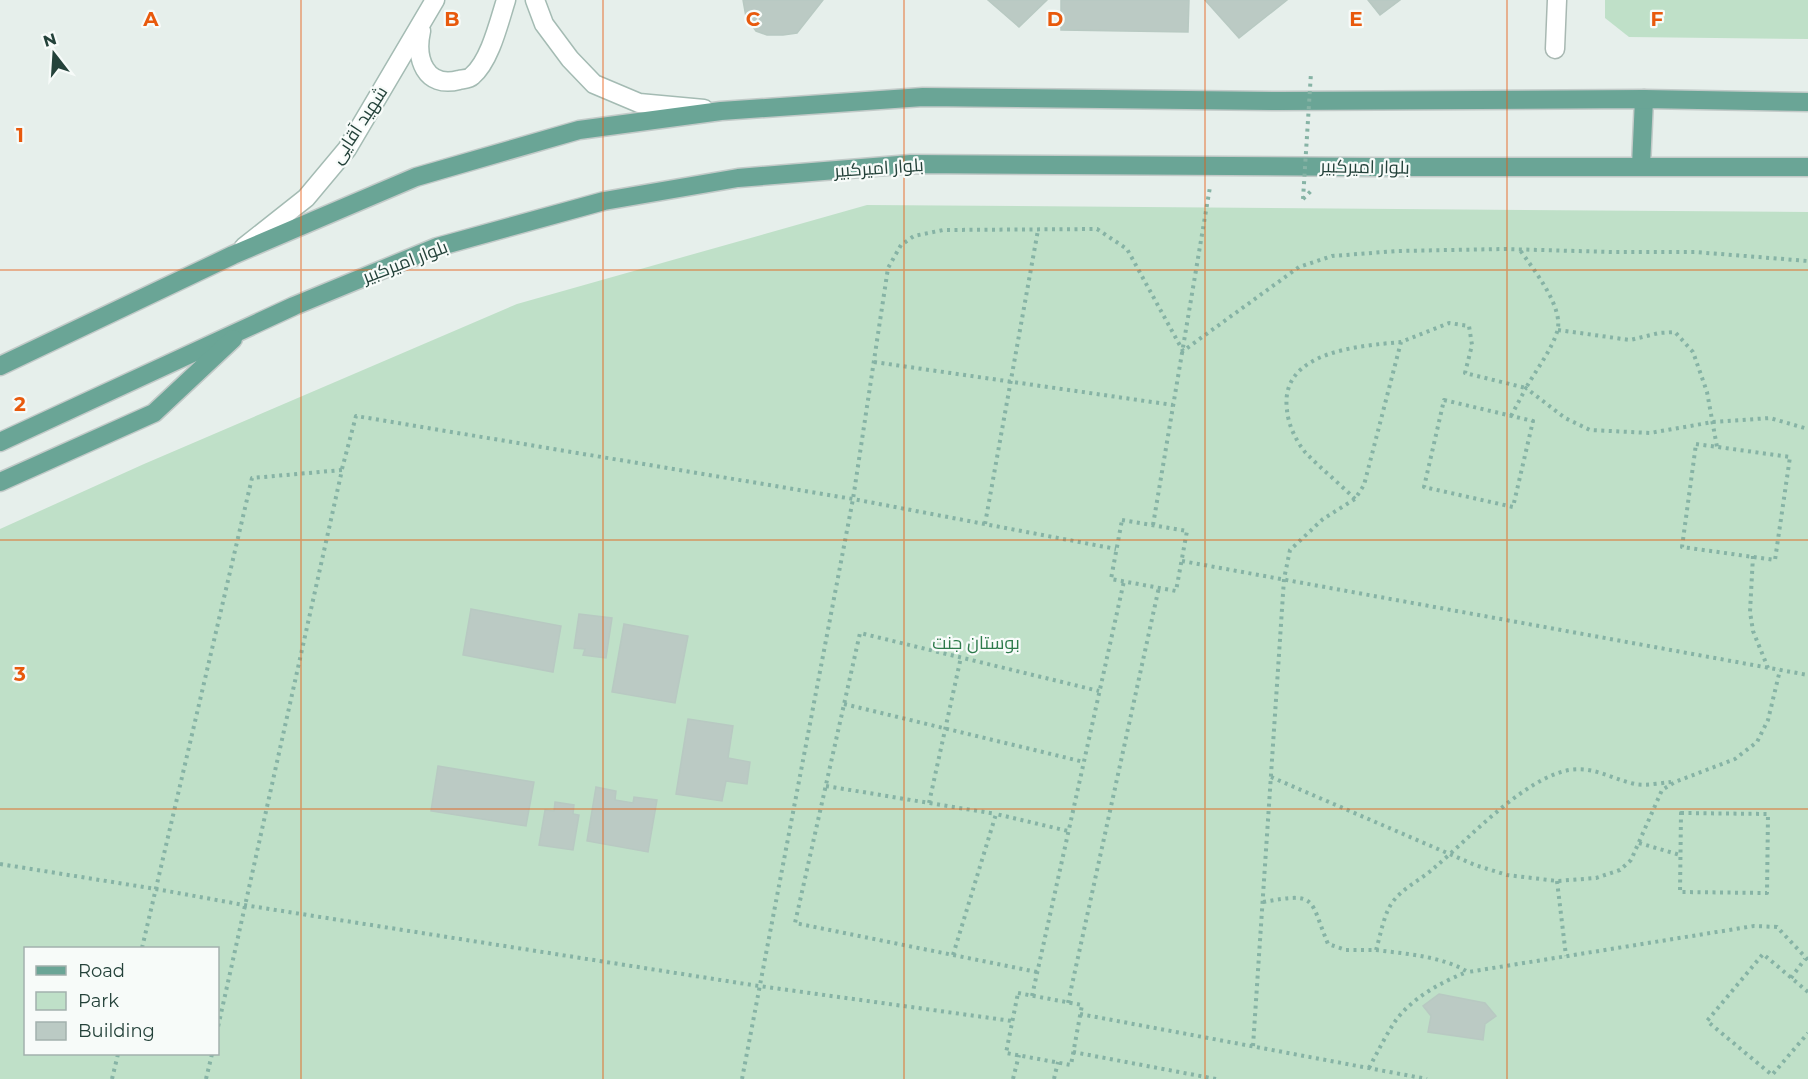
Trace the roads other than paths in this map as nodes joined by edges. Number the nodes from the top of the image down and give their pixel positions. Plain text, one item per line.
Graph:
1 (435, 0) edge
2 (506, 0) edge
3 (535, 0) edge
4 (1557, 0) edge
5 (423, 20) junction
6 (1555, 49) dead end
7 (1644, 99) junction
8 (1808, 102) edge
9 (721, 111) junction
10 (1641, 166) junction
11 (1808, 167) edge
12 (233, 255) junction
13 (240, 331) junction
14 (0, 366) edge
15 (0, 442) edge
16 (0, 482) edge

1 - 5 main road, شهید آقایی
2 - 5 main road
3 - 9 main road
4 - 6 main road
5 - 12 main road, شهید آقایی
7 - 8 main road
7 - 9 main road
7 - 10 main road
9 - 12 main road
10 - 11 main road, بلوار امیرکبیر
10 - 13 main road, بلوار امیرکبیر
12 - 14 main road
13 - 15 main road, بلوار امیرکبیر
13 - 16 main road

